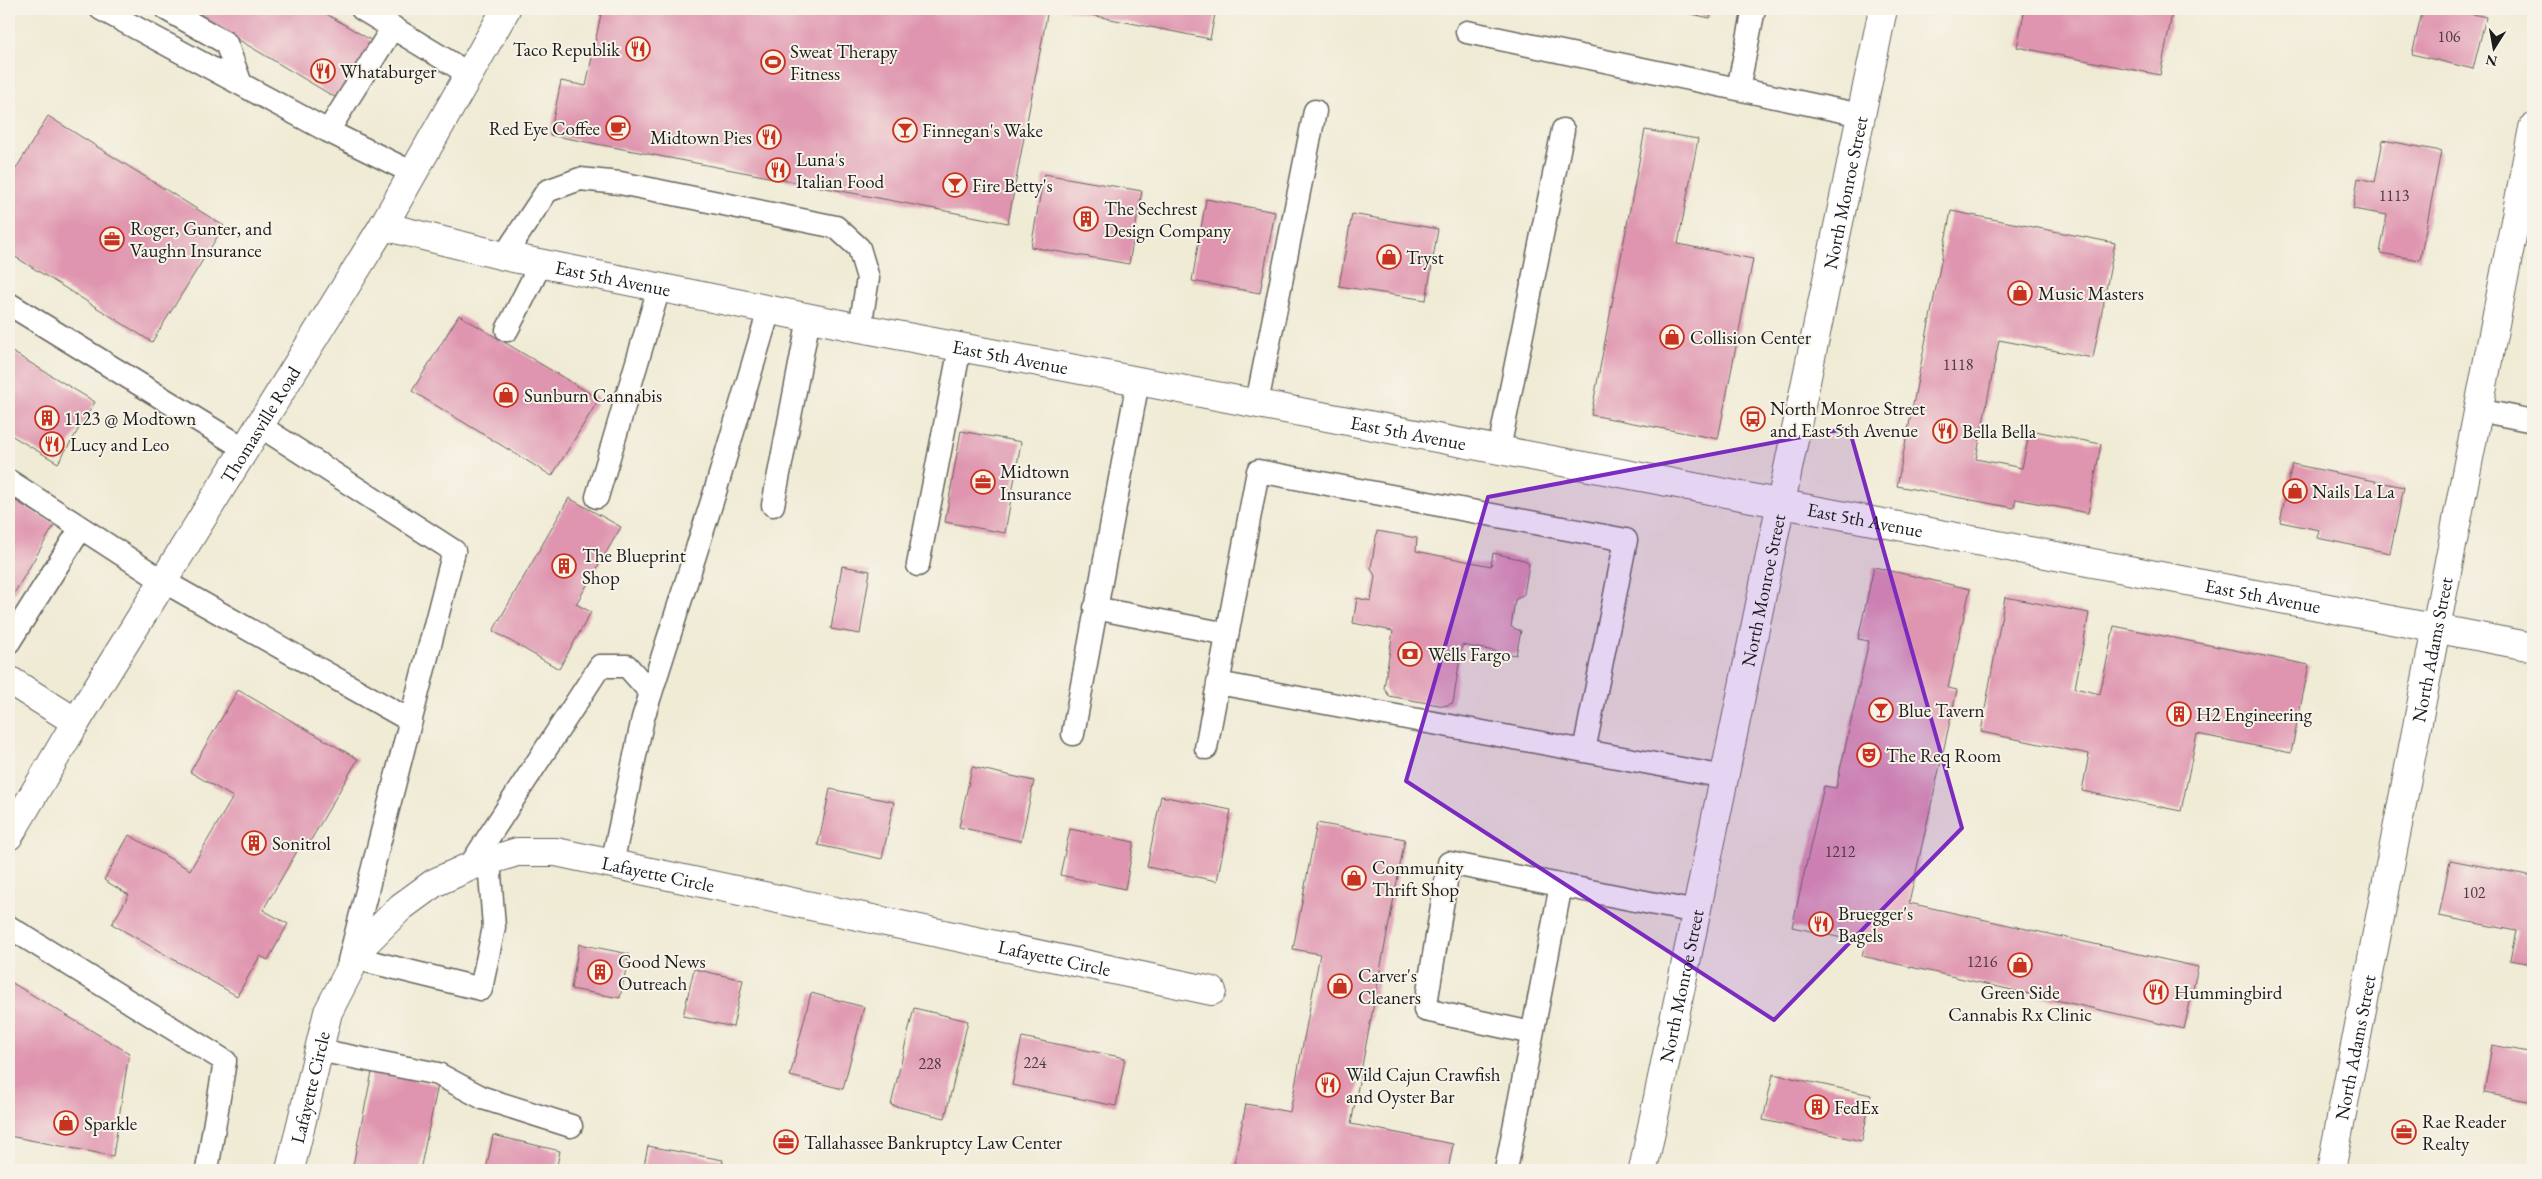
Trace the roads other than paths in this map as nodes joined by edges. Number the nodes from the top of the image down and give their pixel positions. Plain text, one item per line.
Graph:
1 (101, 9) edge
2 (166, 9) edge
3 (362, 9) edge
4 (506, 9) edge
5 (1754, 9) edge
6 (1882, 9) edge
7 (392, 27) junction
8 (1468, 32) dead end
9 (469, 74) junction
10 (241, 84) junction
11 (1738, 88) junction
12 (1315, 111) dead end
13 (1861, 114) junction
14 (2533, 128) edge
15 (1563, 130) dead end
16 (328, 131) junction
17 (413, 173) junction
18 (383, 226) junction
19 (504, 256) junction
20 (541, 264) junction
21 (658, 288) junction
22 (9, 304) edge
23 (770, 310) junction
24 (809, 318) junction
25 (860, 328) junction
26 (507, 330) dead end
27 (960, 347) junction
28 (1138, 381) junction
29 (1257, 403) junction
30 (2478, 410) junction
31 (2533, 422) edge
32 (260, 426) junction
33 (245, 449) junction
34 (1499, 449) junction
35 (9, 481) edge
36 (597, 497) dead end
37 (1780, 503) junction
38 (773, 505) dead end
39 (81, 528) junction
40 (918, 565) dead end
41 (164, 581) junction
42 (1095, 608) junction
43 (2436, 629) junction
44 (1227, 634) junction
45 (9, 642) edge
46 (2533, 648) edge
47 (9, 680) edge
48 (1218, 683) junction
49 (651, 693) junction
50 (411, 721) junction
51 (76, 722) junction
52 (1073, 734) dead end
53 (1206, 748) dead end
54 (1584, 751) junction
55 (1725, 777) junction
56 (9, 836) edge
57 (479, 864) junction
58 (612, 864) junction
59 (1561, 885) junction
60 (1696, 912) junction
61 (9, 927) edge
62 (351, 966) junction
63 (1212, 990) dead end
64 (1532, 1033) junction
65 (318, 1050) junction
66 (571, 1126) dead end
67 (207, 1170) edge
68 (290, 1170) edge
69 (1506, 1170) edge
70 (1643, 1170) edge
71 (2331, 1170) edge

1 - 10 lane
2 - 10 lane
3 - 7 lane
4 - 9 street, Thomasville Road
5 - 11 lane
6 - 13 street, North Monroe Street
7 - 9 lane
7 - 16 lane
8 - 11 lane
9 - 17 street, Thomasville Road
10 - 16 lane
11 - 13 lane
12 - 29 lane
13 - 37 street, North Monroe Street
14 - 30 street, North Adams Street
15 - 34 lane
16 - 17 lane
17 - 18 street, Thomasville Road
18 - 19 street, East 5th Avenue
18 - 32 street, Thomasville Road
19 - 20 street, East 5th Avenue
19 - 25 lane
20 - 21 street, East 5th Avenue
20 - 26 lane
21 - 23 street, East 5th Avenue
21 - 36 lane
22 - 33 lane
23 - 24 street, East 5th Avenue
23 - 49 lane
24 - 25 street, East 5th Avenue
24 - 38 lane
25 - 27 street, East 5th Avenue
27 - 28 street, East 5th Avenue
27 - 40 lane
28 - 29 street, East 5th Avenue
28 - 42 lane
29 - 34 street, East 5th Avenue
30 - 31 lane
30 - 43 street, North Adams Street
32 - 33 street, Thomasville Road
32 - 50 lane
33 - 41 street, Thomasville Road
34 - 37 street, East 5th Avenue
35 - 39 lane
37 - 43 street, East 5th Avenue
37 - 55 street, North Monroe Street
39 - 41 lane
39 - 45 lane
41 - 50 lane
41 - 51 street, Thomasville Road
42 - 44 lane
42 - 52 lane
43 - 46 street, East 5th Avenue
43 - 71 street, North Adams Street
44 - 48 lane
44 - 54 lane
47 - 51 street
48 - 53 lane
48 - 54 lane
49 - 57 lane
49 - 58 lane
50 - 62 lane
51 - 56 street, Thomasville Road
54 - 55 lane
55 - 60 street, North Monroe Street
57 - 58 street, Lafayette Circle
57 - 62 street, Lafayette Circle
57 - 62 lane
58 - 63 street, Lafayette Circle
59 - 60 lane
59 - 64 lane
59 - 64 lane
60 - 70 street, North Monroe Street
61 - 67 lane
62 - 65 street, Lafayette Circle
64 - 69 lane
65 - 66 lane
65 - 68 street, Lafayette Circle

